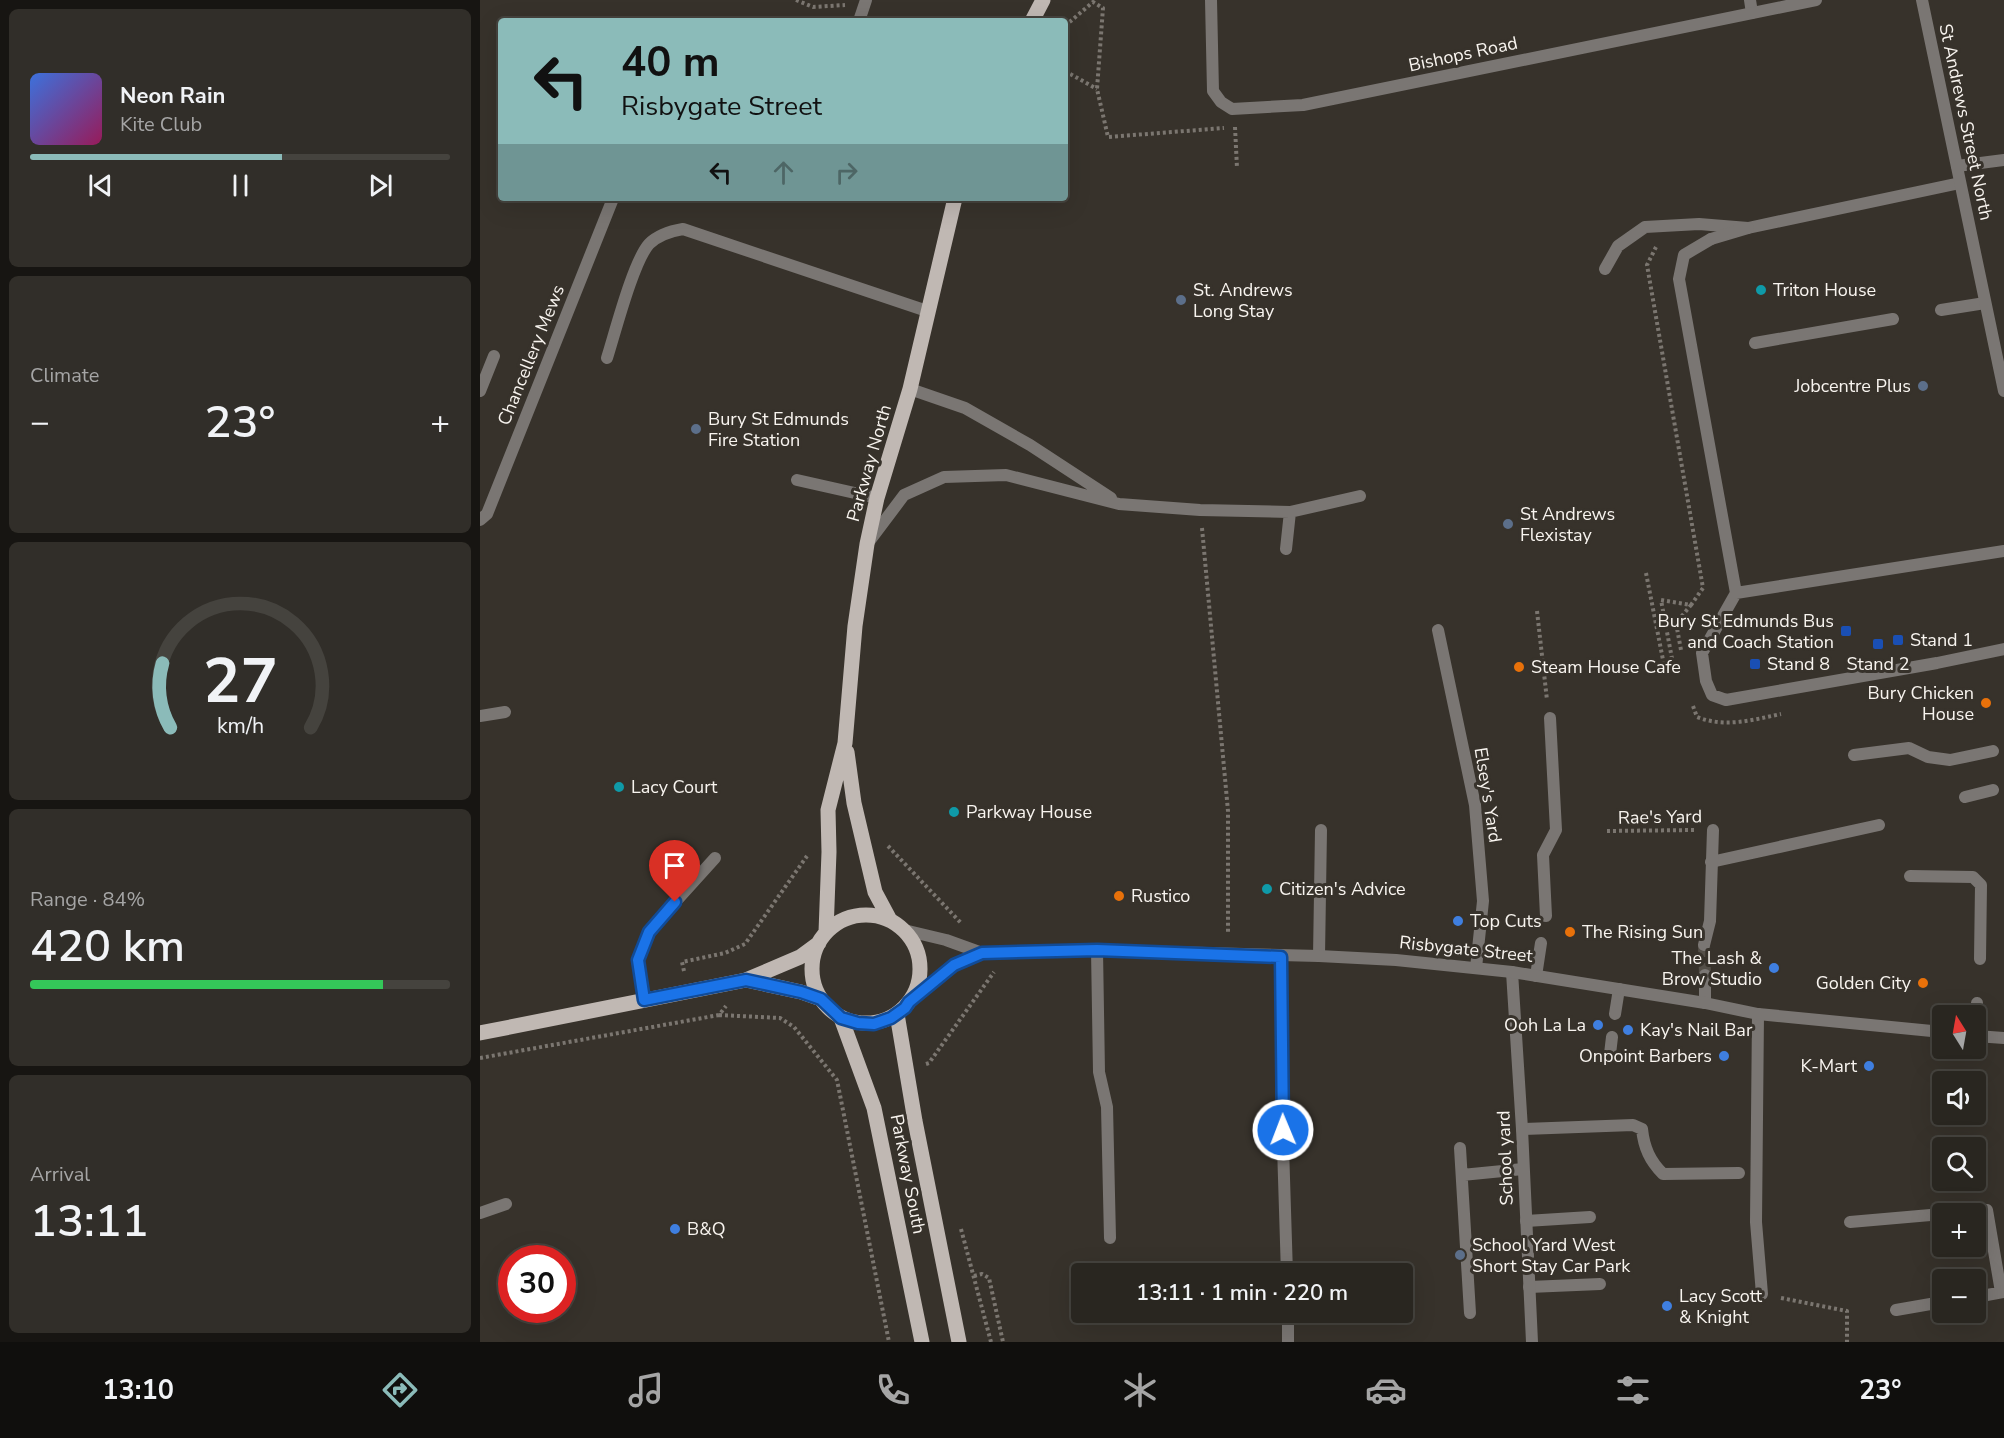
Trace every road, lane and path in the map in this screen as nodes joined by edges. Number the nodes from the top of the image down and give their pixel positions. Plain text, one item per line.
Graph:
1 (796, 0) edge
2 (1043, 0) edge
3 (1210, 0) edge
4 (1750, 0) edge
5 (1816, 0) edge
6 (1922, 0) edge
7 (866, 2) edge
8 (1752, 13) junction
9 (860, 18) edge
10 (1034, 18) edge
11 (1068, 23) edge
12 (1068, 73) edge
13 (1097, 89) junction
14 (1232, 110) junction
15 (1235, 128) junction
16 (2004, 160) edge
17 (1957, 166) junction
18 (1237, 168) dead end
19 (1960, 183) junction
20 (612, 201) dead end
21 (954, 201) edge
22 (1748, 228) junction
23 (1659, 242) dead end
24 (1605, 269) dead end
25 (1985, 303) junction
26 (1941, 310) dead end
27 (927, 311) junction
28 (1893, 319) dead end
29 (1755, 343) dead end
30 (494, 356) dead end
31 (607, 358) dead end
32 (910, 389) junction
33 (480, 391) edge
34 (2004, 391) edge
35 (797, 480) dead end
36 (1360, 496) dead end
37 (878, 498) junction
38 (1119, 504) junction
39 (1200, 510) junction
40 (1290, 512) junction
41 (480, 520) edge
42 (867, 544) junction
43 (1286, 549) dead end
44 (2004, 551) edge
45 (1646, 573) dead end
46 (1736, 593) junction
47 (1691, 605) junction
48 (1537, 611) dead end
49 (1438, 630) dead end
50 (2004, 649) edge
51 (1682, 656) dead end
52 (505, 712) dead end
53 (480, 716) edge
54 (1550, 718) joint
55 (845, 743) junction
56 (1993, 751) dead end
57 (1854, 755) dead end
58 (1993, 790) dead end
59 (1965, 797) dead end
60 (1879, 825) dead end
61 (1321, 830) dead end
62 (1713, 830) joint
63 (1607, 831) dead end
64 (864, 850) junction
65 (829, 852) junction
66 (715, 858) dead end
67 (1711, 862) junction
68 (1910, 876) dead end
69 (1546, 916) dead end
70 (890, 920) junction
71 (904, 930) junction
72 (823, 938) junction
73 (1541, 943) dead end
74 (1704, 945) tunnel mouth
75 (1097, 950) junction
76 (988, 952) junction
77 (1227, 955) junction
78 (1318, 956) junction
79 (1281, 957) junction
80 (1980, 959) dead end
81 (1476, 968) junction
82 (1512, 972) junction
83 (1705, 975) tunnel mouth
84 (1536, 976) junction
85 (746, 980) junction
86 (1619, 989) junction
87 (687, 992) junction
88 (821, 999) junction
89 (644, 1000) junction
90 (909, 1002) junction
91 (1705, 1003) junction
92 (897, 1014) junction
93 (1615, 1014) dead end
94 (1758, 1014) junction
95 (719, 1015) junction
96 (841, 1018) junction
97 (1932, 1031) edge
98 (480, 1034) edge
99 (1986, 1036) edge
100 (1612, 1037) dead end
101 (2004, 1038) edge
102 (1610, 1054) dead end
103 (480, 1058) edge
104 (906, 1068) junction
105 (864, 1077) junction
106 (837, 1080) junction
107 (1522, 1129) junction
108 (1460, 1148) dead end
109 (1523, 1169) junction
110 (1739, 1173) dead end
111 (1462, 1175) junction
112 (506, 1204) dead end
113 (1986, 1210) edge
114 (480, 1213) edge
115 (1932, 1215) edge
116 (1590, 1217) dead end
117 (1526, 1221) junction
118 (1850, 1222) dead end
119 (960, 1224) dead end
120 (1110, 1238) dead end
121 (1287, 1263) edge
122 (974, 1276) junction
123 (1600, 1284) dead end
124 (1529, 1287) junction
125 (2002, 1292) edge
126 (1762, 1294) joint
127 (1986, 1295) edge
128 (1932, 1304) edge
129 (1896, 1310) dead end
130 (1470, 1313) dead end
131 (1288, 1323) edge
132 (889, 1342) edge
133 (921, 1342) edge
134 (960, 1342) edge
135 (991, 1342) edge
136 (1003, 1342) edge
137 (1288, 1342) edge
138 (1532, 1342) edge
139 (1847, 1342) edge

1 - 7 path
2 - 10 main road
3 - 14 street
4 - 8 street
5 - 8 street, Bishops Road
6 - 17 street, St Andrews Street North
7 - 9 street
8 - 14 street, Bishops Road
11 - 13 path
12 - 13 path
13 - 15 path
14 - 15 path
15 - 18 path
16 - 17 street
17 - 19 street, St Andrews Street North
19 - 22 street
19 - 25 street, St Andrews Street North
20 - 41 street, Chancellery Mews
21 - 27 main road, Parkway North
22 - 24 street
22 - 46 street
23 - 47 path
25 - 26 street
25 - 34 street, St Andrews Street North
27 - 31 street
27 - 32 main road, Parkway North
28 - 29 street
30 - 33 street
32 - 37 main road, Parkway North
32 - 38 street
35 - 37 street
36 - 40 street
37 - 42 main road, Parkway North
38 - 39 street
38 - 42 street
39 - 40 street
39 - 77 path
40 - 43 street
42 - 55 main road, Parkway North
44 - 46 street
45 - 47 path
46 - 50 street
47 - 51 path
48 - 54 path
49 - 81 street, Elsey's Yard
52 - 53 street
54 - 69 street
55 - 64 main road, Parkway North
55 - 65 main road, Parkway North
56 - 57 street
58 - 59 street
60 - 67 street
61 - 78 street
62 - 63 path, Rae's Yard
62 - 67 street
64 - 70 main road, Parkway North
64 - 76 path
65 - 72 main road, Parkway North
65 - 87 path
66 - 89 street
67 - 74 street
68 - 80 street
70 - 71 main road
70 - 72 main road
71 - 76 street, Risbygate Street
71 - 90 main road
72 - 85 main road
72 - 88 main road
73 - 84 street
75 - 76 street, Risbygate Street
75 - 77 street, Risbygate Street
75 - 120 street
76 - 90 street, Risbygate Street
76 - 104 path
77 - 79 street, Risbygate Street
78 - 79 street, Risbygate Street
78 - 81 street, Risbygate Street
79 - 121 street
81 - 82 street, Risbygate Street
82 - 84 street, Risbygate Street
82 - 107 street, School yard
83 - 91 street
84 - 86 street, Risbygate Street
85 - 87 main road
85 - 88 main road
85 - 95 path
86 - 91 street, Risbygate Street
86 - 93 street
87 - 89 main road
88 - 96 main road
89 - 98 main road
90 - 92 main road
91 - 94 street, Risbygate Street
92 - 96 main road
92 - 104 main road, Parkway South
94 - 97 street, Risbygate Street
94 - 126 street
95 - 103 path
95 - 106 path
96 - 105 main road, Parkway South
99 - 101 street
100 - 102 street
104 - 134 main road, Parkway South
105 - 106 path
105 - 133 main road, Parkway South
106 - 132 path
107 - 109 street, School yard
107 - 110 street
108 - 111 street
109 - 111 street
109 - 117 street, School yard
111 - 130 street
112 - 114 street
113 - 125 street
115 - 118 street
116 - 117 street
117 - 124 street, School yard
119 - 122 path
122 - 135 path
122 - 136 path
123 - 124 street
124 - 138 street, School yard
125 - 127 street
126 - 139 path
128 - 129 street
131 - 137 street

